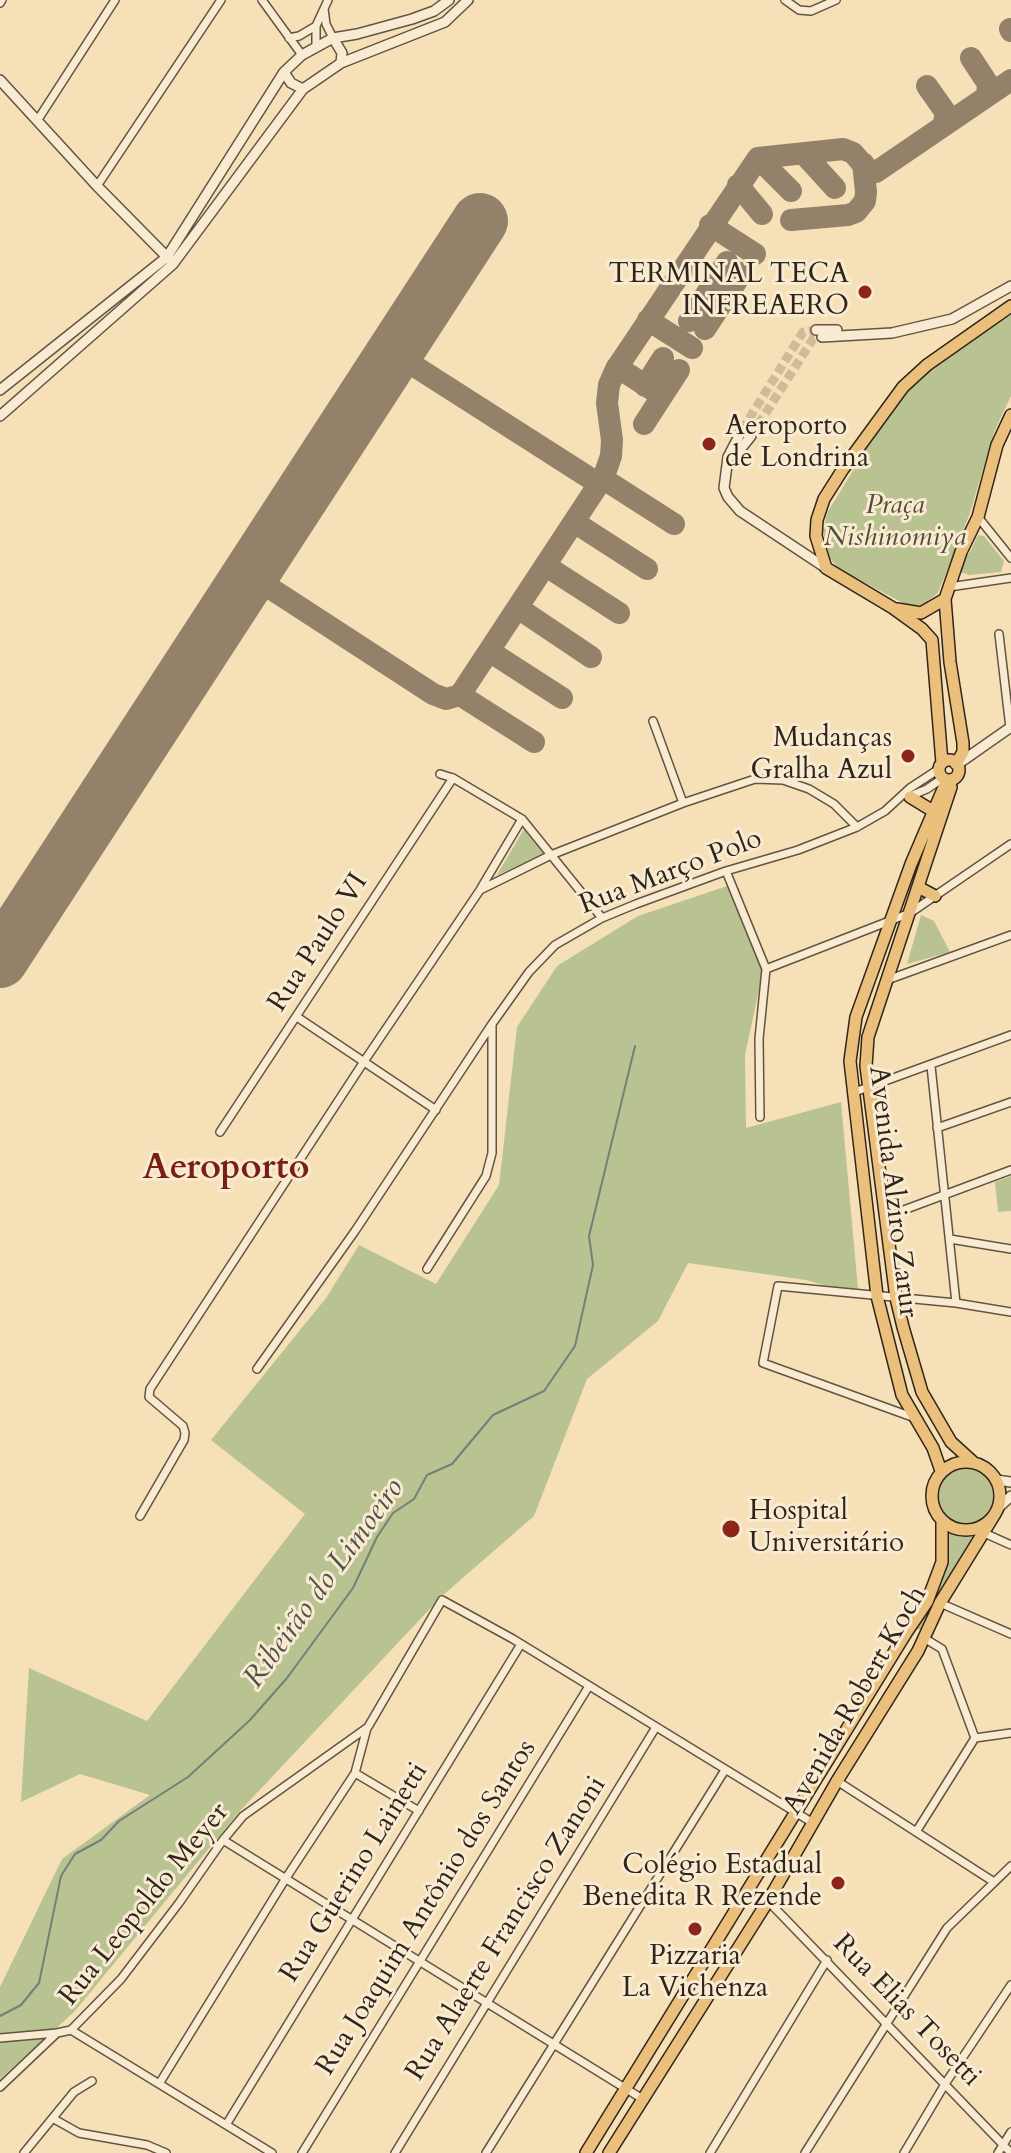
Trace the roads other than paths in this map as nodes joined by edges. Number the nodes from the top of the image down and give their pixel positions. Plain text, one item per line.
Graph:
1 (115, 0) edge
2 (221, 0) edge
3 (262, 0) edge
4 (449, 0) edge
5 (468, 0) edge
6 (785, 0) edge
7 (836, 0) edge
8 (326, 3) edge
9 (316, 26) junction
10 (289, 38) junction
11 (333, 38) junction
12 (316, 46) junction
13 (302, 55) junction
14 (341, 63) junction
15 (284, 72) junction
16 (0, 80) edge
17 (303, 89) junction
18 (37, 121) junction
19 (97, 186) junction
20 (170, 260) junction
21 (1011, 286) edge
22 (1011, 306) edge
23 (819, 333) tunnel mouth
24 (0, 390) edge
25 (1011, 415) edge
26 (0, 416) edge
27 (1008, 430) edge
28 (746, 433) tunnel mouth
29 (978, 517) junction
30 (1011, 558) edge
31 (826, 568) junction
32 (1011, 578) edge
33 (947, 593) junction
34 (893, 608) junction
35 (999, 634) dead end
36 (950, 662) junction
37 (934, 664) junction
38 (653, 721) dead end
39 (1010, 727) edge
40 (956, 764) junction
41 (440, 774) dead end
42 (945, 774) junction
43 (453, 778) junction
44 (906, 797) junction
45 (683, 803) junction
46 (933, 811) junction
47 (522, 819) junction
48 (857, 827) junction
49 (1011, 844) edge
50 (551, 855) junction
51 (726, 871) junction
52 (918, 887) junction
53 (480, 890) junction
54 (935, 896) junction
55 (910, 913) junction
56 (602, 918) junction
57 (892, 919) junction
58 (1011, 935) edge
59 (766, 969) junction
60 (887, 980) junction
61 (297, 1017) junction
62 (492, 1024) junction
63 (1011, 1035) edge
64 (365, 1060) junction
65 (931, 1066) junction
66 (868, 1086) junction
67 (852, 1093) junction
68 (1011, 1102) edge
69 (436, 1110) junction
70 (760, 1117) dead end
71 (937, 1128) junction
72 (220, 1132) dead end
73 (1011, 1170) edge
74 (945, 1195) junction
75 (885, 1217) junction
76 (950, 1239) junction
77 (1011, 1249) edge
78 (427, 1269) dead end
79 (877, 1296) junction
80 (896, 1298) junction
81 (956, 1303) junction
82 (1011, 1312) edge
83 (257, 1369) dead end
84 (915, 1418) junction
85 (973, 1462) junction
86 (941, 1471) junction
87 (996, 1480) junction
88 (1011, 1482) edge
89 (1011, 1496) edge
90 (995, 1513) junction
91 (140, 1516) dead end
92 (942, 1520) junction
93 (982, 1532) junction
94 (1011, 1545) edge
95 (940, 1603) junction
96 (1011, 1634) edge
97 (904, 1637) junction
98 (924, 1638) junction
99 (521, 1644) junction
100 (918, 1651) junction
101 (589, 1686) junction
102 (368, 1727) junction
103 (656, 1727) junction
104 (1011, 1733) edge
105 (975, 1738) junction
106 (725, 1770) junction
107 (355, 1773) junction
108 (837, 1781) junction
109 (419, 1811) junction
110 (796, 1813) junction
111 (813, 1823) junction
112 (916, 1832) junction
113 (223, 1840) junction
114 (1011, 1866) edge
115 (286, 1878) junction
116 (994, 1882) junction
117 (768, 1901) junction
118 (353, 1919) junction
119 (419, 1960) junction
120 (827, 1960) junction
121 (1011, 1985) edge
122 (488, 2003) junction
123 (887, 2023) junction
124 (71, 2030) junction
125 (57, 2033) junction
126 (0, 2038) edge
127 (554, 2044) junction
128 (92, 2081) dead end
129 (159, 2084) junction
130 (945, 2084) junction
131 (0, 2087) edge
132 (626, 2088) junction
133 (641, 2098) junction
134 (54, 2119) junction
135 (226, 2125) junction
136 (1011, 2132) edge
137 (1003, 2145) junction
138 (614, 2151) edge
139 (24, 2153) edge
140 (166, 2153) edge
141 (272, 2153) edge
142 (302, 2153) edge
143 (395, 2153) edge
144 (486, 2153) edge
145 (586, 2153) edge
146 (710, 2153) edge
147 (805, 2153) edge
148 (904, 2153) edge
149 (998, 2153) edge
150 (1011, 2153) edge

1 - 18 street
2 - 19 street
3 - 10 street
4 - 11 street
5 - 14 street
6 - 7 street
8 - 9 street
8 - 11 street
9 - 10 street
9 - 12 street
10 - 13 street
11 - 12 street
11 - 14 street
12 - 13 street
13 - 15 street
14 - 17 street
15 - 17 street
15 - 20 street
16 - 18 street
17 - 20 street
18 - 19 street
19 - 20 street
20 - 24 street
20 - 26 street
21 - 23 street
22 - 31 main road
25 - 27 main road
27 - 29 main road
28 - 31 street
29 - 30 street
29 - 33 main road
31 - 34 main road
32 - 33 street
33 - 34 main road
33 - 36 main road
34 - 37 main road
35 - 39 street
36 - 37 main road
36 - 40 main road
37 - 42 main road
38 - 45 street
39 - 40 street
40 - 42 main road
41 - 43 street
42 - 44 street, Rua Março Polo
42 - 46 main road, Avenida Alziro Zarur
42 - 52 main road, Avenida Alziro Zarur
43 - 47 street
43 - 61 street, Rua Paulo VI
44 - 46 main road
44 - 48 street, Rua Março Polo
45 - 48 street
45 - 50 street
46 - 57 main road, Avenida Alziro Zarur
47 - 50 street
47 - 53 street
48 - 51 street, Rua Março Polo
49 - 54 street
50 - 53 street
50 - 56 street
51 - 56 street, Rua Março Polo
51 - 59 street
52 - 54 main road
52 - 55 main road, Avenida Alziro Zarur
53 - 64 street
54 - 55 street
55 - 57 street
55 - 60 main road, Avenida Alziro Zarur
56 - 62 street, Rua Março Polo
57 - 59 street
57 - 67 main road, Avenida Alziro Zarur
58 - 60 street
59 - 70 street
60 - 66 main road, Avenida Alziro Zarur
61 - 64 street
61 - 72 street, Rua Paulo VI
62 - 69 street, Rua Março Polo
62 - 78 street
63 - 65 street
64 - 69 street
64 - 91 street
65 - 66 street
65 - 71 street
66 - 67 street
66 - 75 main road, Avenida Alziro Zarur
67 - 79 main road, Avenida Alziro Zarur
68 - 71 street
69 - 83 street, Rua Março Polo
71 - 74 street
73 - 74 street
74 - 75 street
74 - 76 street
75 - 80 main road, Avenida Alziro Zarur
76 - 77 street
76 - 81 street
79 - 80 street
79 - 84 main road, Avenida Alziro Zarur
79 - 84 street
80 - 81 street
80 - 85 main road, Avenida Alziro Zarur
81 - 82 street
84 - 86 main road, Avenida Alziro Zarur
85 - 86 main road
85 - 87 main road
86 - 92 main road
87 - 88 street
87 - 90 main road
89 - 90 street, Avenida Robert Koch
90 - 92 main road
90 - 93 main road, Avenida Robert Koch
92 - 97 main road, Avenida Robert Koch
93 - 94 street
93 - 95 main road, Avenida Robert Koch
95 - 96 street
95 - 98 main road, Avenida Robert Koch
97 - 98 main road
97 - 100 main road
97 - 110 main road, Avenida Robert Koch
98 - 100 main road, Avenida Robert Koch
98 - 105 street
99 - 101 street
99 - 102 street, Rua Leopoldo Meyer
99 - 109 street, Rua Guerino Lainetti
100 - 108 main road, Avenida Robert Koch
101 - 103 street
101 - 119 street, Rua Joaquim Antônio dos Santos
102 - 107 street
102 - 113 street, Rua Leopoldo Meyer
103 - 106 street
103 - 122 street, Rua Alaerte Francisco Zanoni
104 - 105 street
105 - 112 street
106 - 110 street
106 - 127 street
107 - 109 street
107 - 115 street
108 - 111 main road, Avenida Robert Koch
108 - 112 street
109 - 118 street, Rua Guerino Lainetti
110 - 111 street
110 - 132 main road, Avenida Robert Koch
111 - 117 main road, Avenida Robert Koch
112 - 116 street
113 - 115 street
113 - 124 street, Rua Leopoldo Meyer
114 - 116 street
115 - 118 street
115 - 129 street
116 - 123 street
117 - 120 street, Rua Elias Tosetti
117 - 133 main road, Avenida Robert Koch
118 - 119 street
118 - 135 street, Rua Guerino Lainetti
119 - 122 street
119 - 142 street, Rua Joaquim Antônio dos Santos
120 - 123 street, Rua Elias Tosetti
120 - 146 street
121 - 130 street
122 - 127 street
122 - 143 street, Rua Alaerte Francisco Zanoni
123 - 130 street, Rua Elias Tosetti
123 - 147 street
124 - 125 street
124 - 129 street
125 - 126 street
125 - 131 street
127 - 132 street
127 - 144 street
128 - 134 street
129 - 135 street
130 - 137 street, Rua Elias Tosetti
130 - 148 street
132 - 133 street
132 - 145 main road, Avenida Robert Koch
133 - 138 main road, Avenida Robert Koch
134 - 139 street
134 - 140 street
135 - 141 street
136 - 137 street
137 - 149 street
137 - 150 street, Rua Elias Tosetti

